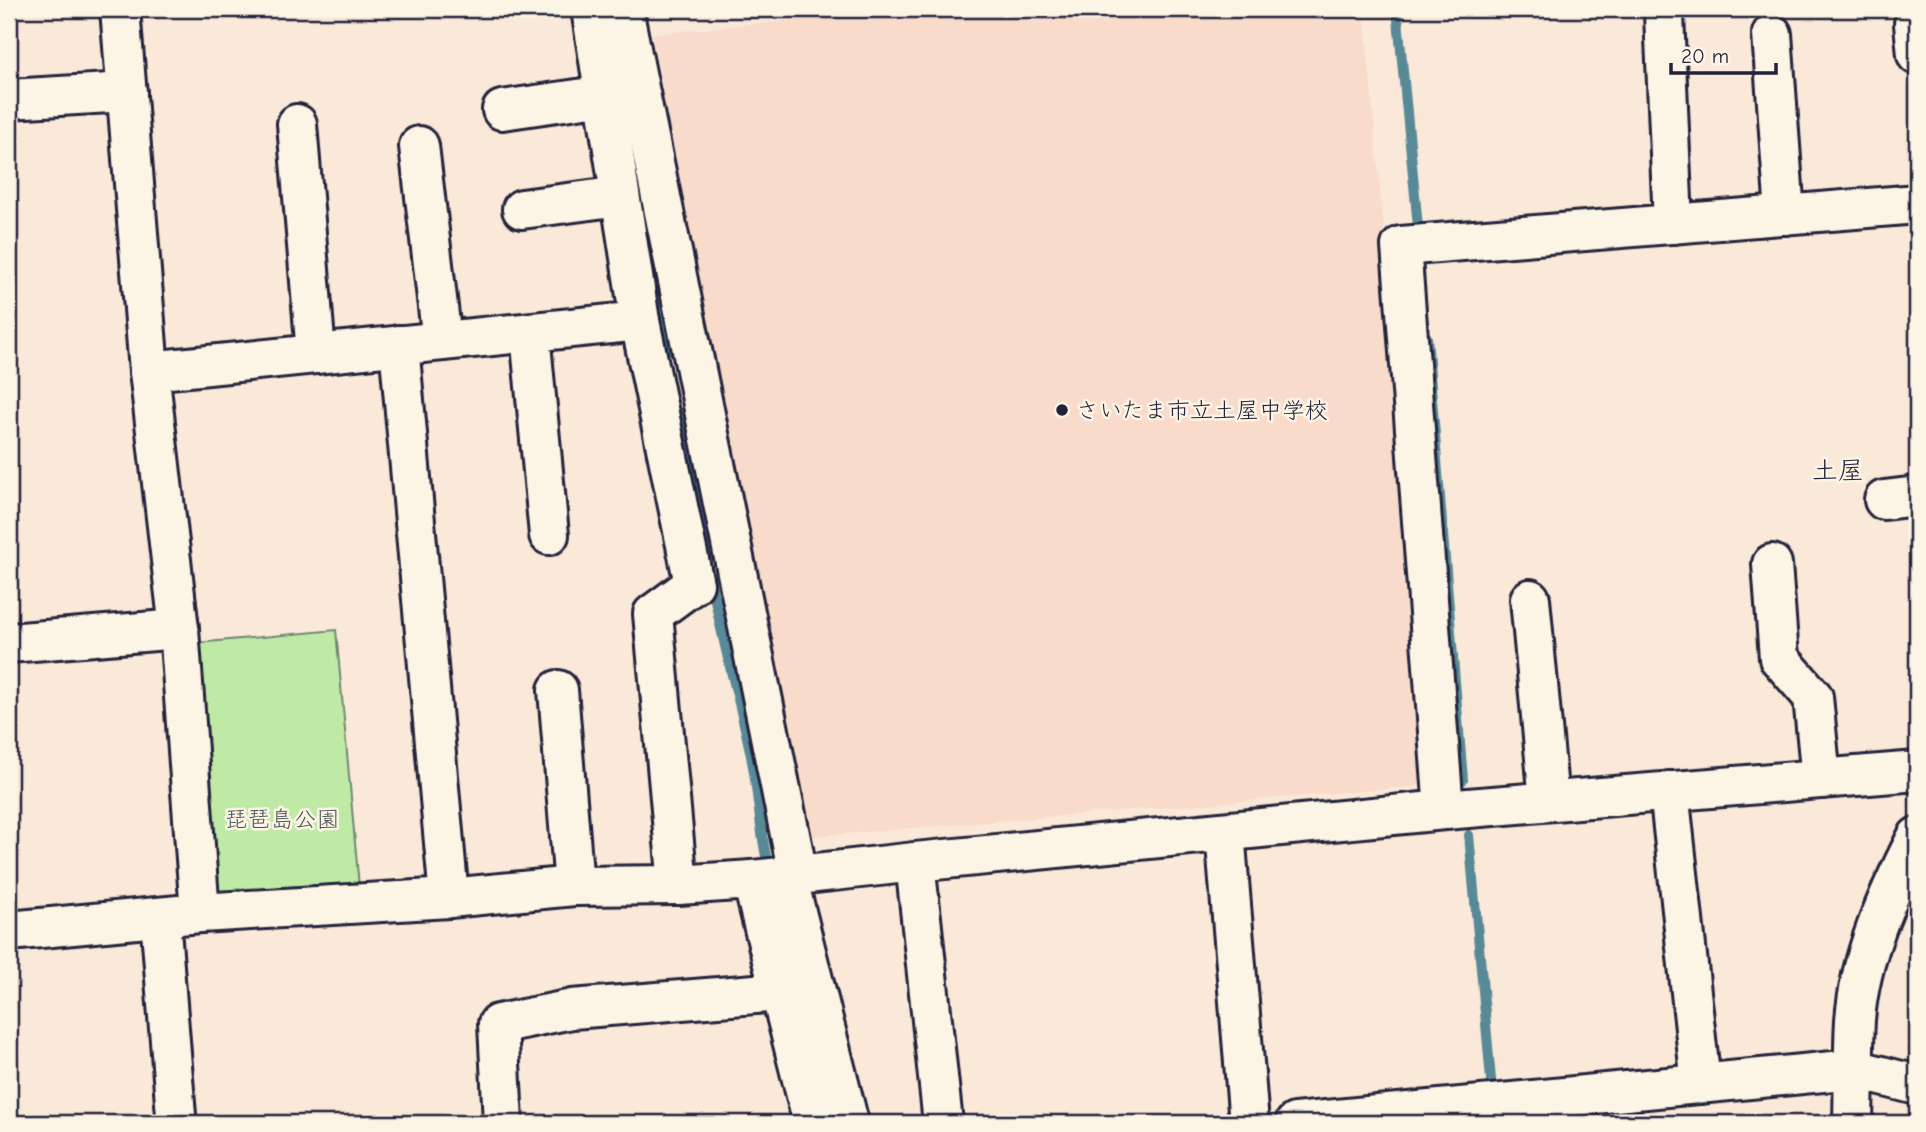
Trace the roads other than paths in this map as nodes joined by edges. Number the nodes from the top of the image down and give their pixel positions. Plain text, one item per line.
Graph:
1 (120, 9) edge
2 (591, 9) edge
3 (623, 9) edge
4 (1664, 14) dead end
5 (1772, 34) dead end
6 (127, 92) junction
7 (605, 94) junction
8 (9, 99) edge
9 (502, 110) dead end
10 (297, 124) dead end
11 (419, 146) dead end
12 (620, 196) junction
13 (1917, 204) edge
14 (522, 209) dead end
15 (1785, 215) junction
16 (1673, 224) junction
17 (640, 321) junction
18 (530, 332) junction
19 (442, 341) junction
20 (399, 345) junction
21 (316, 354) junction
22 (149, 371) junction
23 (549, 535) dead end
24 (1772, 564) dead end
25 (1530, 599) dead end
26 (179, 629) junction
27 (9, 643) edge
28 (558, 690) dead end
29 (1917, 771) edge
30 (1821, 779) junction
31 (1669, 791) junction
32 (1549, 801) junction
33 (1444, 810) junction
34 (1225, 832) junction
35 (1917, 837) edge
36 (915, 862) junction
37 (775, 877) junction
38 (678, 885) junction
39 (574, 886) junction
40 (449, 898) junction
41 (200, 913) junction
42 (160, 916) junction
43 (9, 931) edge
44 (780, 992) junction
45 (1854, 1069) junction
46 (1700, 1084) junction
47 (1917, 1085) edge
48 (176, 1115) dead end
49 (503, 1123) edge
50 (813, 1123) edge
51 (849, 1123) edge
52 (943, 1123) edge
53 (1249, 1123) edge
54 (1295, 1123) edge
55 (1853, 1123) edge

1 - 6 street
2 - 7 street
3 - 37 street
4 - 16 street
5 - 15 street
6 - 8 street
6 - 22 street
7 - 9 street
7 - 12 street
10 - 21 street
11 - 19 street
12 - 14 street
12 - 17 street
13 - 15 street
15 - 16 street
16 - 33 street
17 - 18 street
17 - 38 street
18 - 19 street
18 - 23 street
19 - 20 street
20 - 21 street
20 - 40 street
21 - 22 street
22 - 26 street
24 - 30 street
25 - 32 street
26 - 27 street
26 - 41 street
28 - 39 street
29 - 30 street
30 - 31 street
31 - 32 street
31 - 46 street
32 - 33 street
33 - 34 street
34 - 36 street
34 - 53 street
35 - 45 street
36 - 37 street
36 - 52 street
37 - 38 street
37 - 44 street
37 - 51 street
38 - 39 street
39 - 40 street
40 - 41 street
41 - 42 street
42 - 43 street
42 - 48 street
44 - 49 street
44 - 50 street
45 - 46 street
45 - 47 street
45 - 55 street
46 - 54 street

